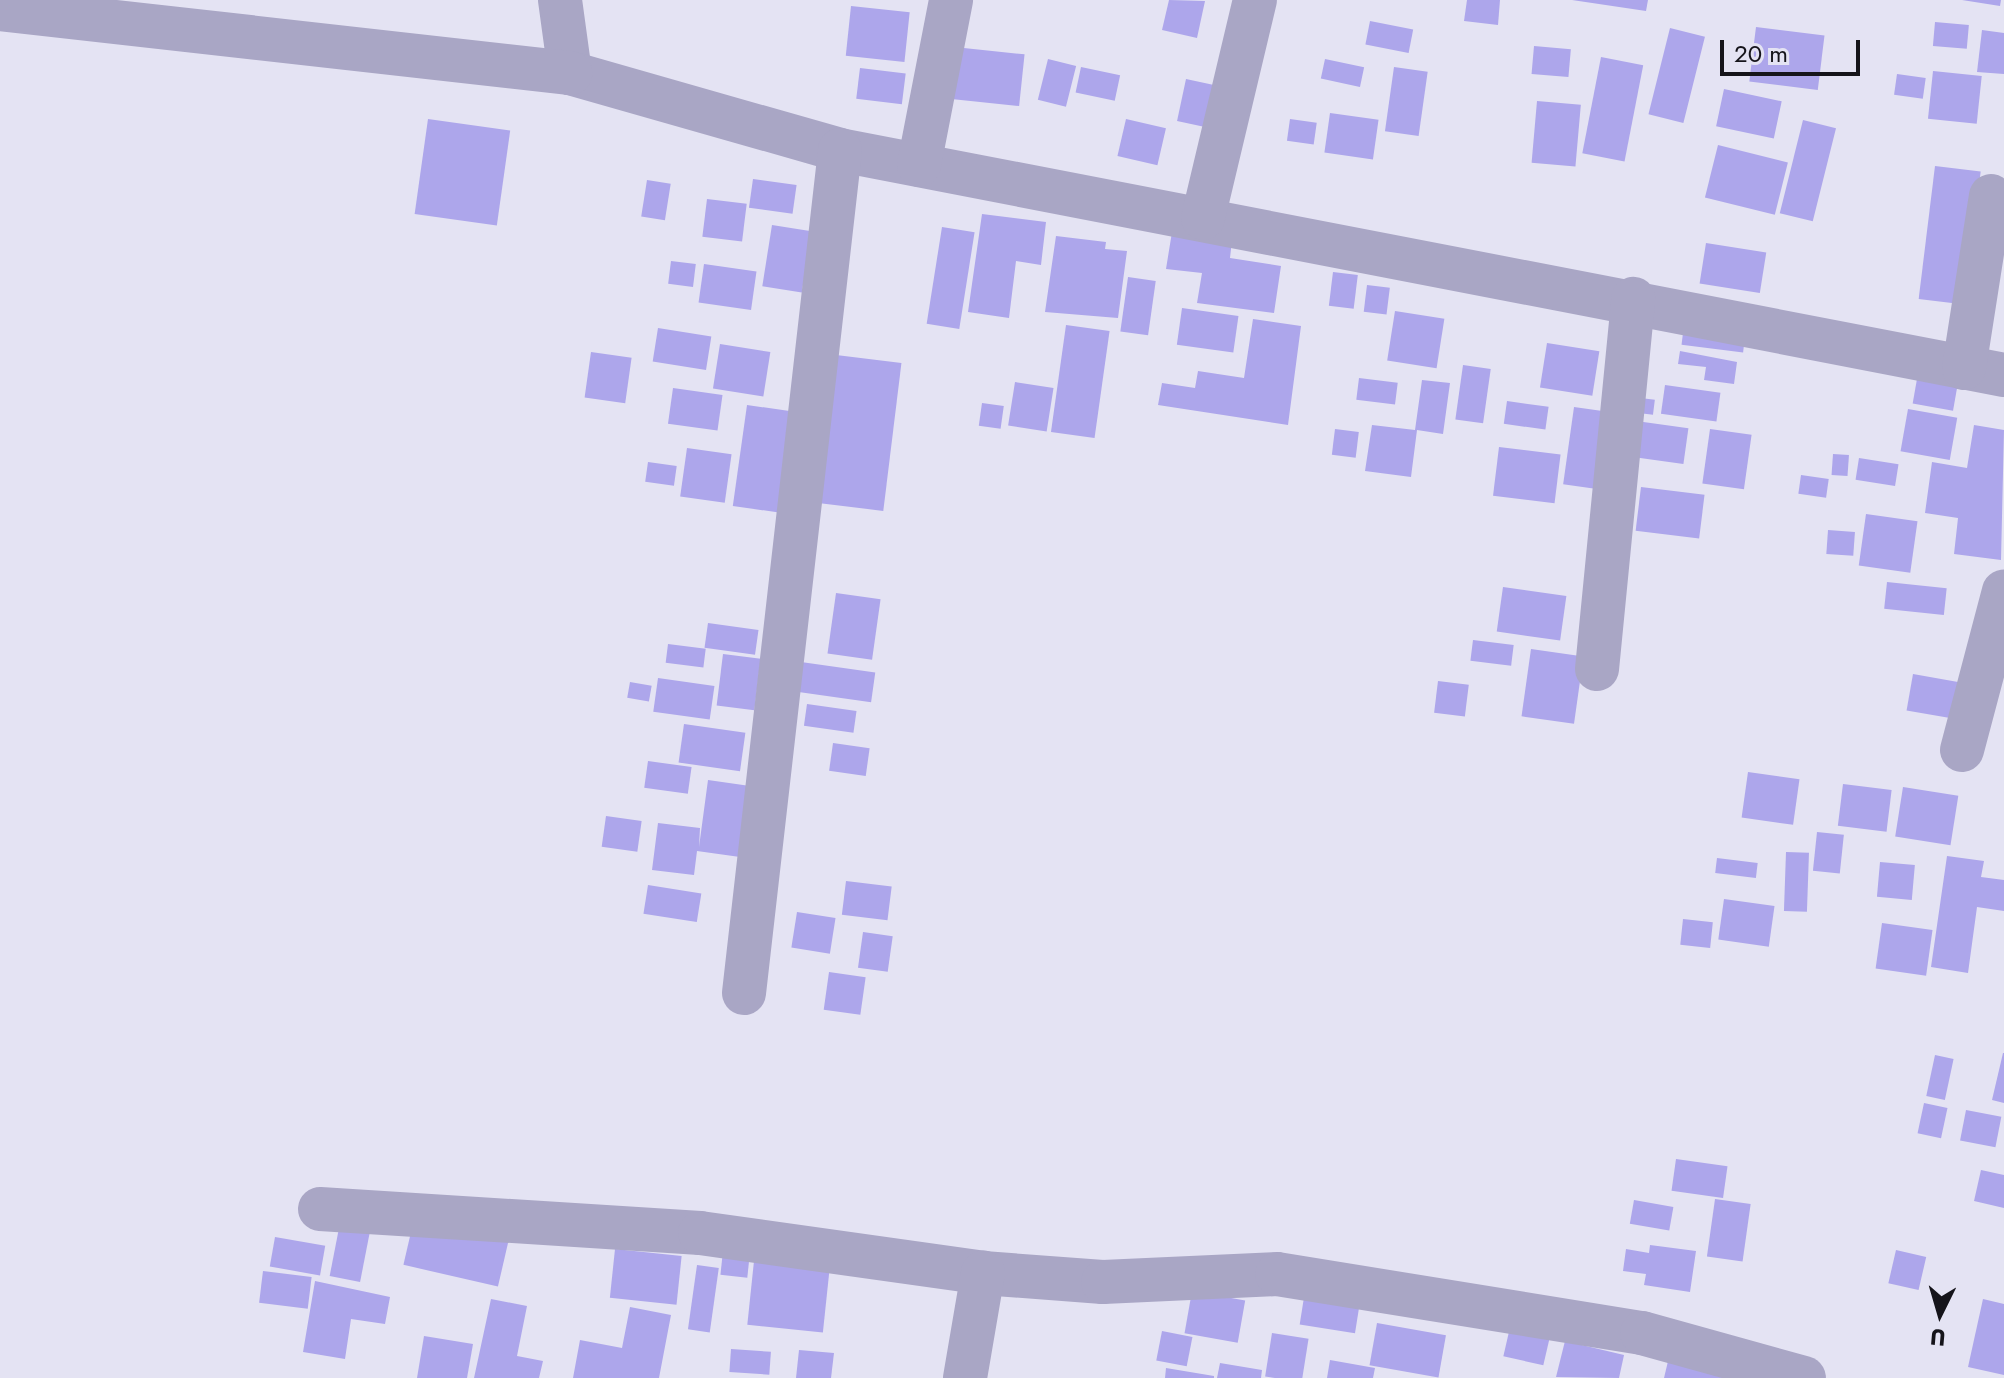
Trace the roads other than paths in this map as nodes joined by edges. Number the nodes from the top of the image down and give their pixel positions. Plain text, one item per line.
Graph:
1 (560, 0) edge
2 (951, 0) edge
3 (1255, 0) edge
4 (0, 9) edge
5 (570, 73) junction
6 (840, 150) junction
7 (919, 165) junction
8 (1991, 196) dead end
9 (1203, 218) junction
10 (1633, 299) junction
11 (1984, 372) edge
12 (2004, 591) edge
13 (1597, 669) dead end
14 (1962, 750) dead end
15 (744, 993) dead end
16 (320, 1209) dead end
17 (983, 1273) junction
18 (965, 1378) edge
19 (1804, 1378) edge

1 - 5 street
2 - 7 street
3 - 9 street
4 - 5 street
5 - 6 street
6 - 7 street
6 - 15 street
7 - 9 street
8 - 11 street
9 - 10 street
10 - 11 street
10 - 13 street
12 - 14 street
16 - 17 street
17 - 18 street
17 - 19 street

